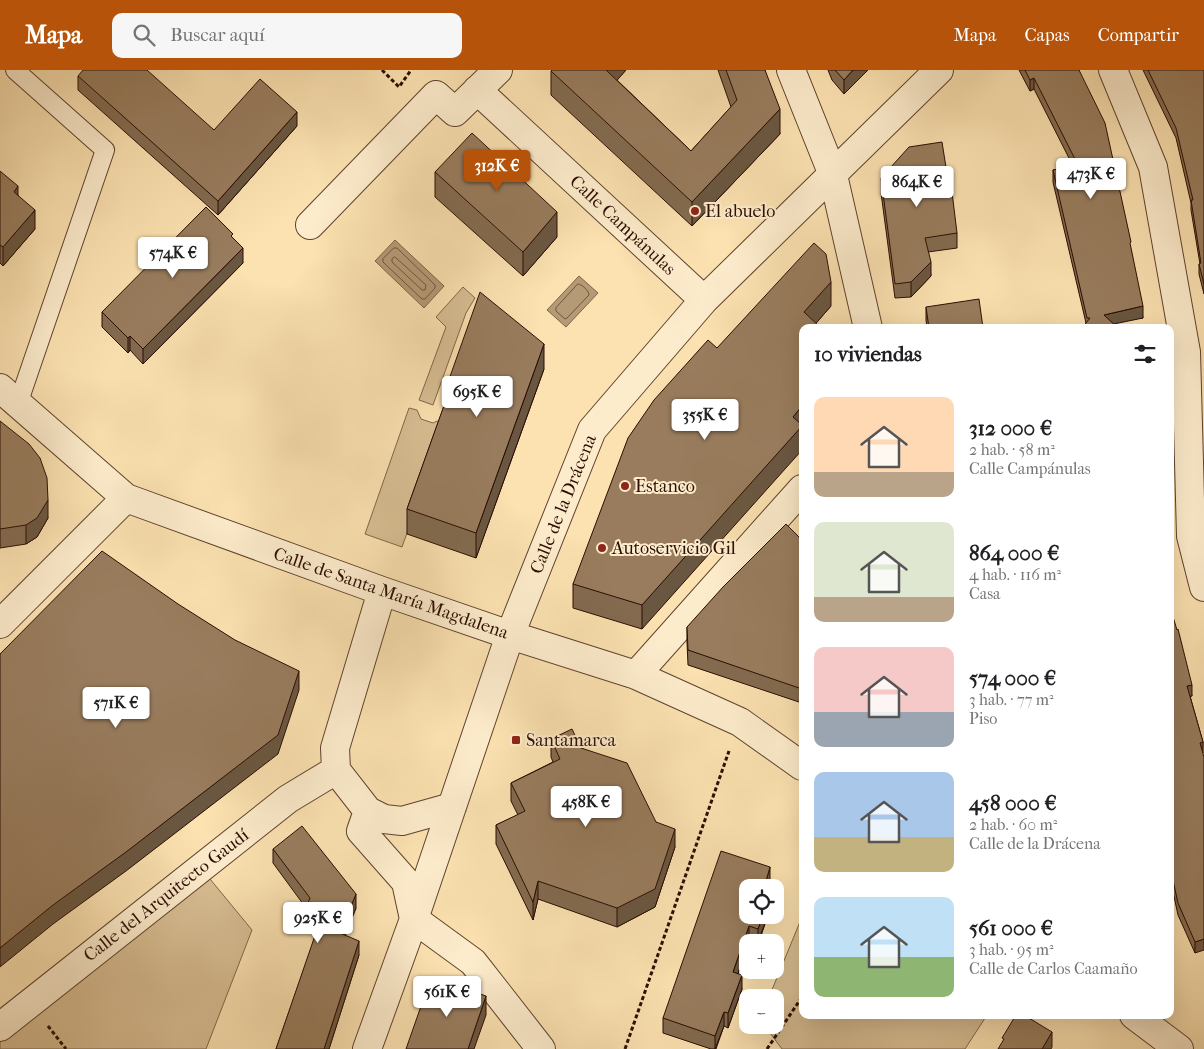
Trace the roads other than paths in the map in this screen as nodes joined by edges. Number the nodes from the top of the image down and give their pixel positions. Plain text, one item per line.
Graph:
1 (15, 70) edge
2 (498, 70) edge
3 (791, 70) edge
4 (939, 70) edge
5 (1113, 70) edge
6 (477, 90) junction
7 (833, 175) junction
8 (310, 225) dead end
9 (704, 300) junction
10 (867, 324) edge
11 (9, 396) edge
12 (799, 492) edge
13 (126, 498) junction
14 (1197, 535) edge
15 (1204, 587) edge
16 (382, 591) junction
17 (0, 624) edge
18 (510, 635) junction
19 (636, 675) junction
20 (799, 764) edge
21 (336, 770) junction
22 (452, 807) junction
23 (368, 811) junction
24 (414, 919) junction
25 (1139, 1019) edge
26 (0, 1026) edge
27 (367, 1049) edge
28 (541, 1049) edge
29 (1179, 1049) edge

1 - 11 lane
2 - 6 street
3 - 7 street
4 - 7 street, Calle de la Drácena
5 - 14 street
6 - 8 street
6 - 9 street, Calle Campánulas
7 - 9 street, Calle de la Drácena
7 - 10 street
9 - 18 street, Calle de la Drácena
11 - 13 street, Calle de Santa María Magdalena
12 - 19 street
13 - 16 street, Calle de Santa María Magdalena
13 - 17 street
14 - 15 street
16 - 18 street, Calle de Santa María Magdalena
16 - 21 street
18 - 19 street, Calle de Santa María Magdalena
18 - 22 street, Calle de la Drácena
19 - 20 street, Calle de Santa María Magdalena
21 - 23 street
21 - 26 street, Calle del Arquitecto Gaudí
22 - 23 street
22 - 24 street, Calle de la Drácena
23 - 24 street
24 - 27 street, Calle de la Drácena
24 - 28 street
25 - 29 street

